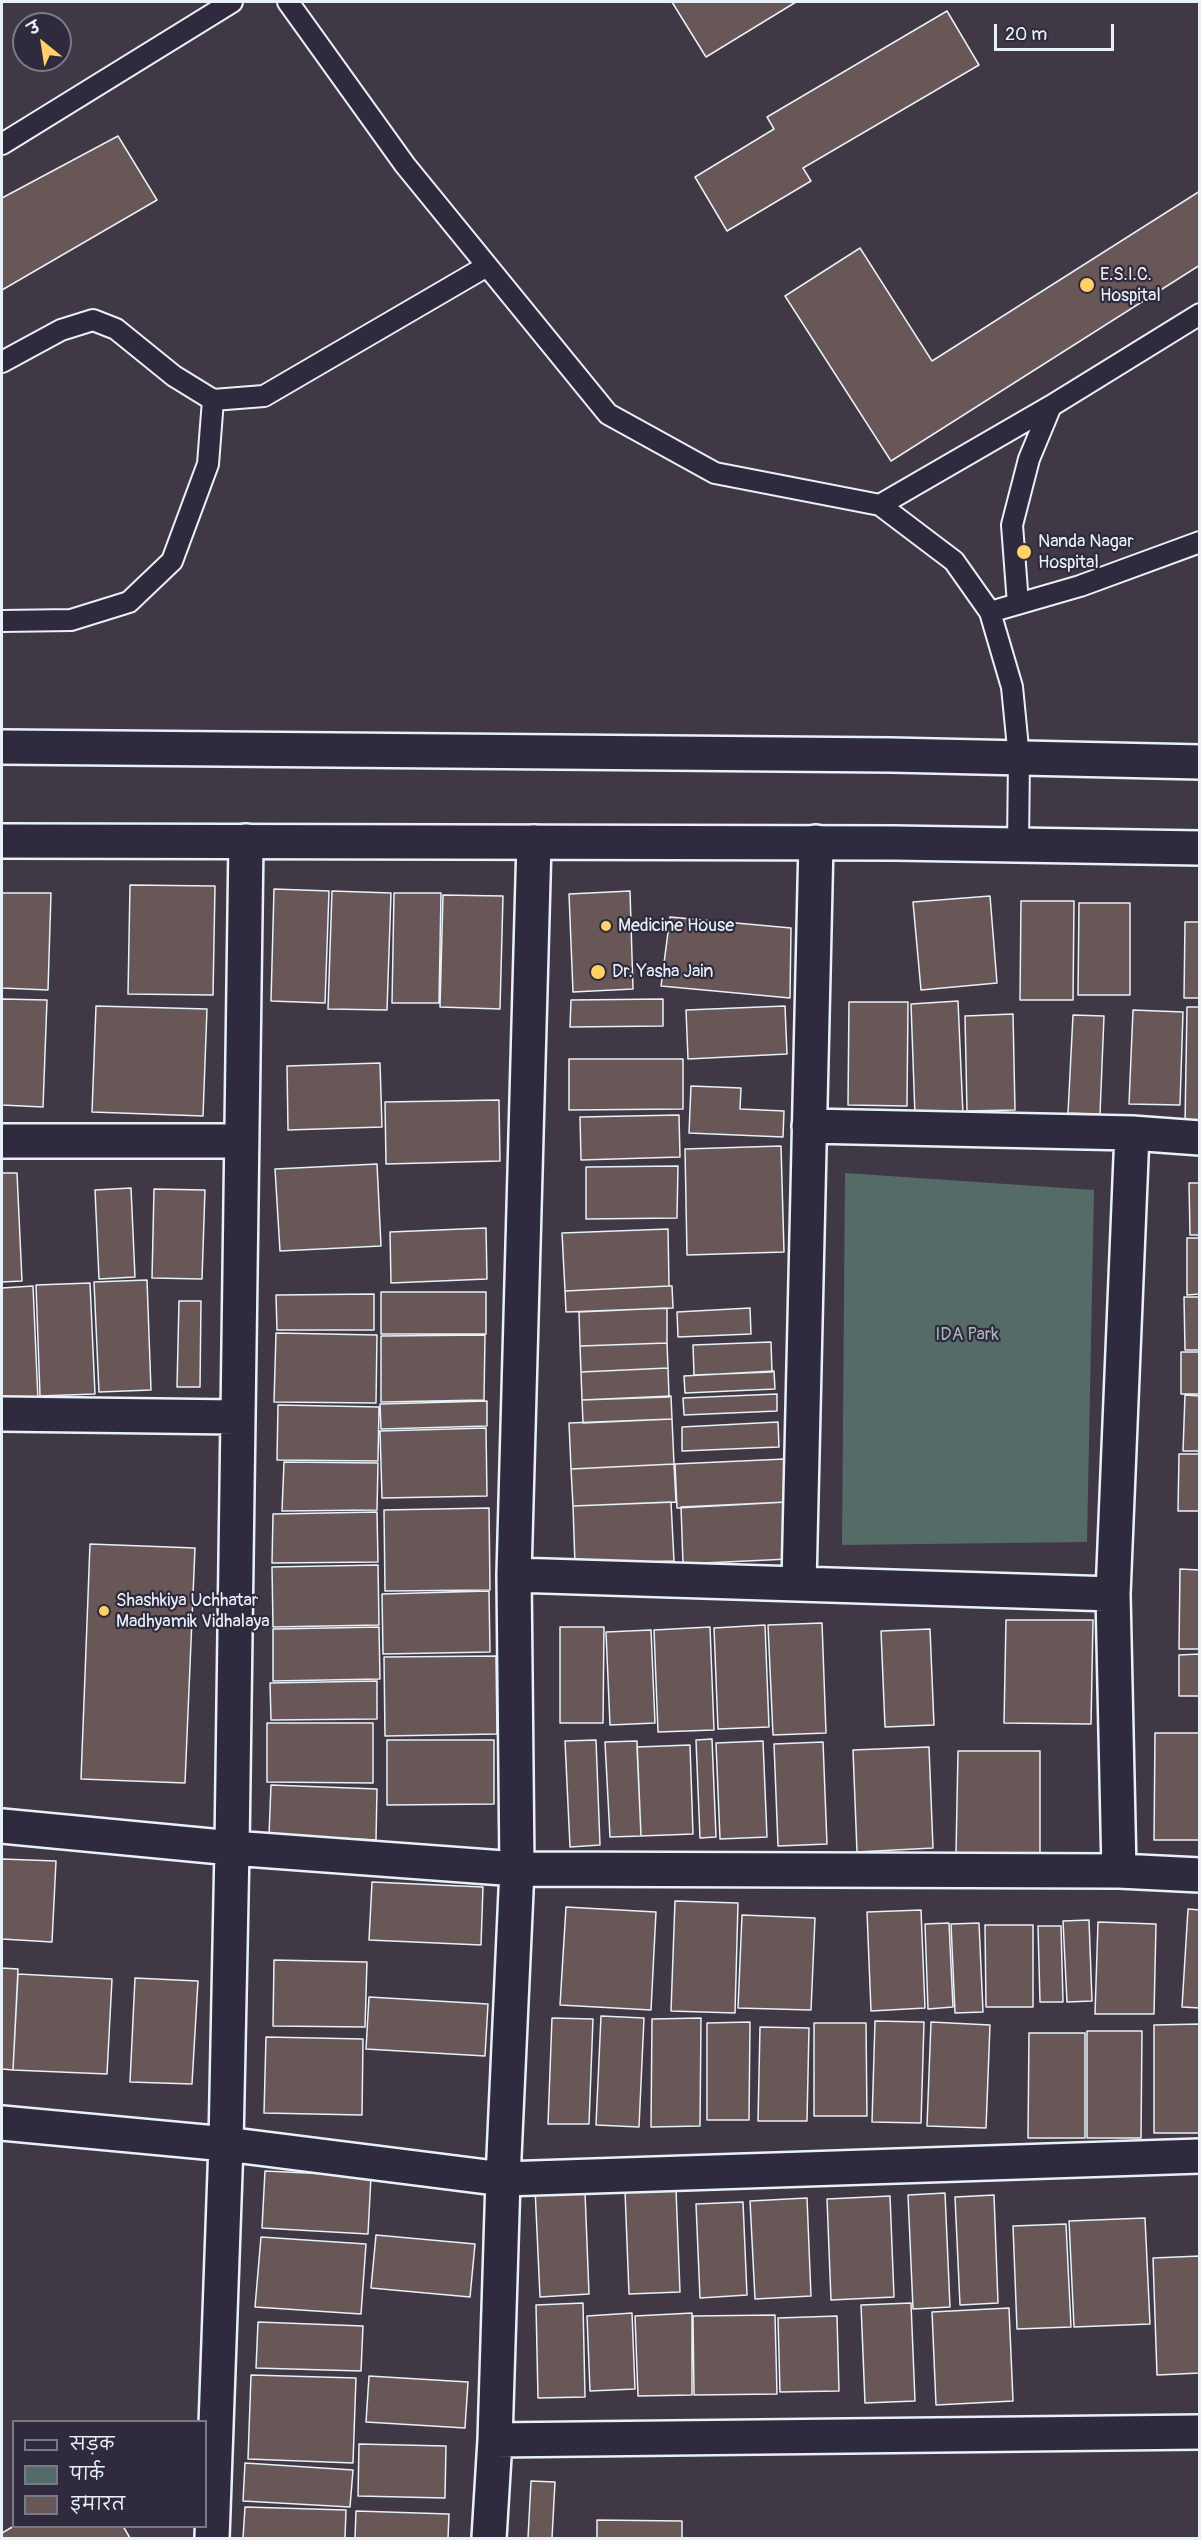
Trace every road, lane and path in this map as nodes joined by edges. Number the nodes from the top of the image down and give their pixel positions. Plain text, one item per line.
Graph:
1 (232, 2) edge
2 (288, 2) edge
3 (2, 144) edge
4 (487, 266) junction
5 (1200, 314) edge
6 (2, 362) edge
7 (213, 400) junction
8 (1051, 406) junction
9 (880, 506) junction
10 (1200, 542) edge
11 (1018, 604) junction
12 (990, 612) junction
13 (2, 621) edge
14 (2, 747) edge
15 (1018, 758) junction
16 (1200, 762) edge
17 (2, 841) edge
18 (246, 842) junction
19 (534, 842) junction
20 (816, 842) junction
21 (1018, 845) junction
22 (1200, 848) edge
23 (809, 1126) junction
24 (1132, 1133) junction
25 (1200, 1138) edge
26 (2, 1141) edge
27 (241, 1141) junction
28 (2, 1414) edge
29 (236, 1417) junction
30 (514, 1575) junction
31 (799, 1584) junction
32 (1113, 1594) junction
33 (2, 1826) edge
34 (232, 1848) junction
35 (517, 1869) junction
36 (1119, 1871) junction
37 (1200, 1875) edge
38 (2, 2122) edge
39 (226, 2144) junction
40 (1200, 2156) edge
41 (503, 2179) junction
42 (1200, 2432) edge
43 (495, 2440) junction
44 (212, 2538) edge
45 (489, 2538) edge

1 - 3 lane
2 - 4 lane
4 - 7 lane
4 - 9 lane
5 - 8 lane
6 - 7 lane
7 - 13 lane
8 - 9 lane
8 - 11 lane
9 - 12 lane
10 - 11 lane
11 - 12 lane
12 - 15 lane
14 - 15 street
15 - 16 street
15 - 21 lane
17 - 18 street
18 - 19 street
18 - 27 street
19 - 20 street
19 - 30 street
20 - 21 street
20 - 23 street
21 - 22 street
23 - 24 street
23 - 31 street
24 - 25 street
24 - 32 street
26 - 27 street
27 - 29 street
28 - 29 street
29 - 34 street
30 - 31 street
30 - 35 street
31 - 32 street
32 - 36 street
33 - 34 street
34 - 35 street
34 - 39 street
35 - 36 street
35 - 41 street
36 - 37 street
38 - 39 street
39 - 41 street
39 - 44 street
40 - 41 street
41 - 43 street
42 - 43 street
43 - 45 street

